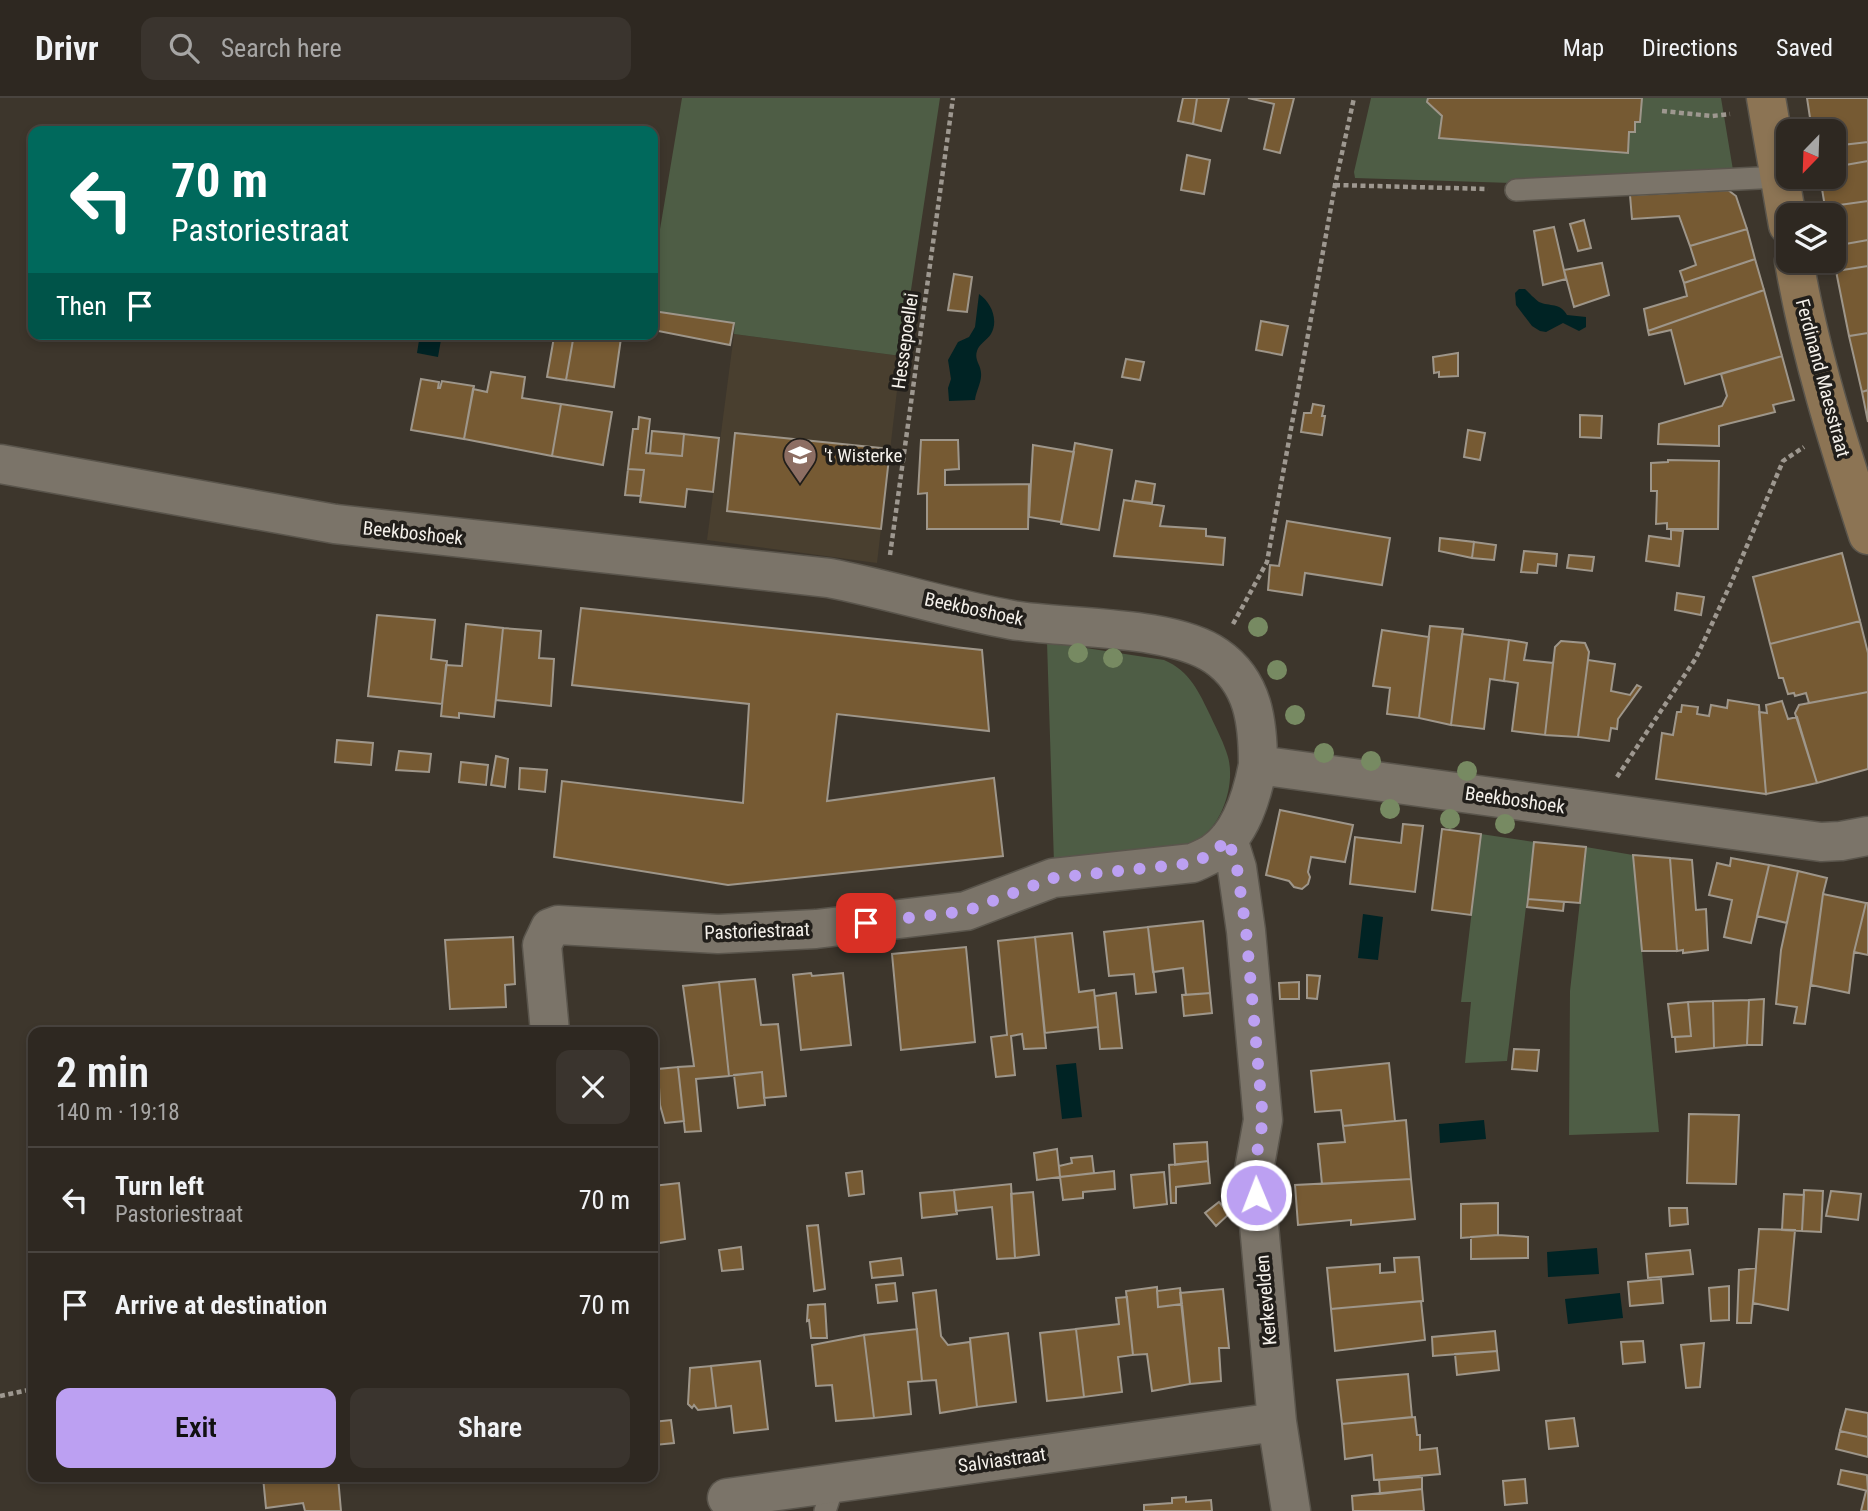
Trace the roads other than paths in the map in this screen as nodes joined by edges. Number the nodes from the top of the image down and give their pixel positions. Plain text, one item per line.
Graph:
1 (1766, 98) edge
2 (1776, 151) edge
3 (1776, 177) edge
4 (1516, 190) road end
5 (1796, 273) edge
6 (0, 464) edge
7 (1868, 535) edge
8 (1258, 765) junction
9 (1868, 836) edge
10 (1228, 839) junction
11 (550, 1027) edge
12 (1277, 1422) junction
13 (830, 1497) edge
14 (727, 1498) dead end
15 (1291, 1511) edge

1 - 2 street
3 - 4 lane
5 - 7 street, Ferdinand Maesstraat
6 - 8 street, Beekboshoek
8 - 9 street, Beekboshoek
8 - 10 street, Pastoriestraat
10 - 11 street, Pastoriestraat
10 - 12 street, Kerkevelden
12 - 13 street, Salviastraat
12 - 15 street, Kerkevelden
13 - 14 street, Salviastraat

